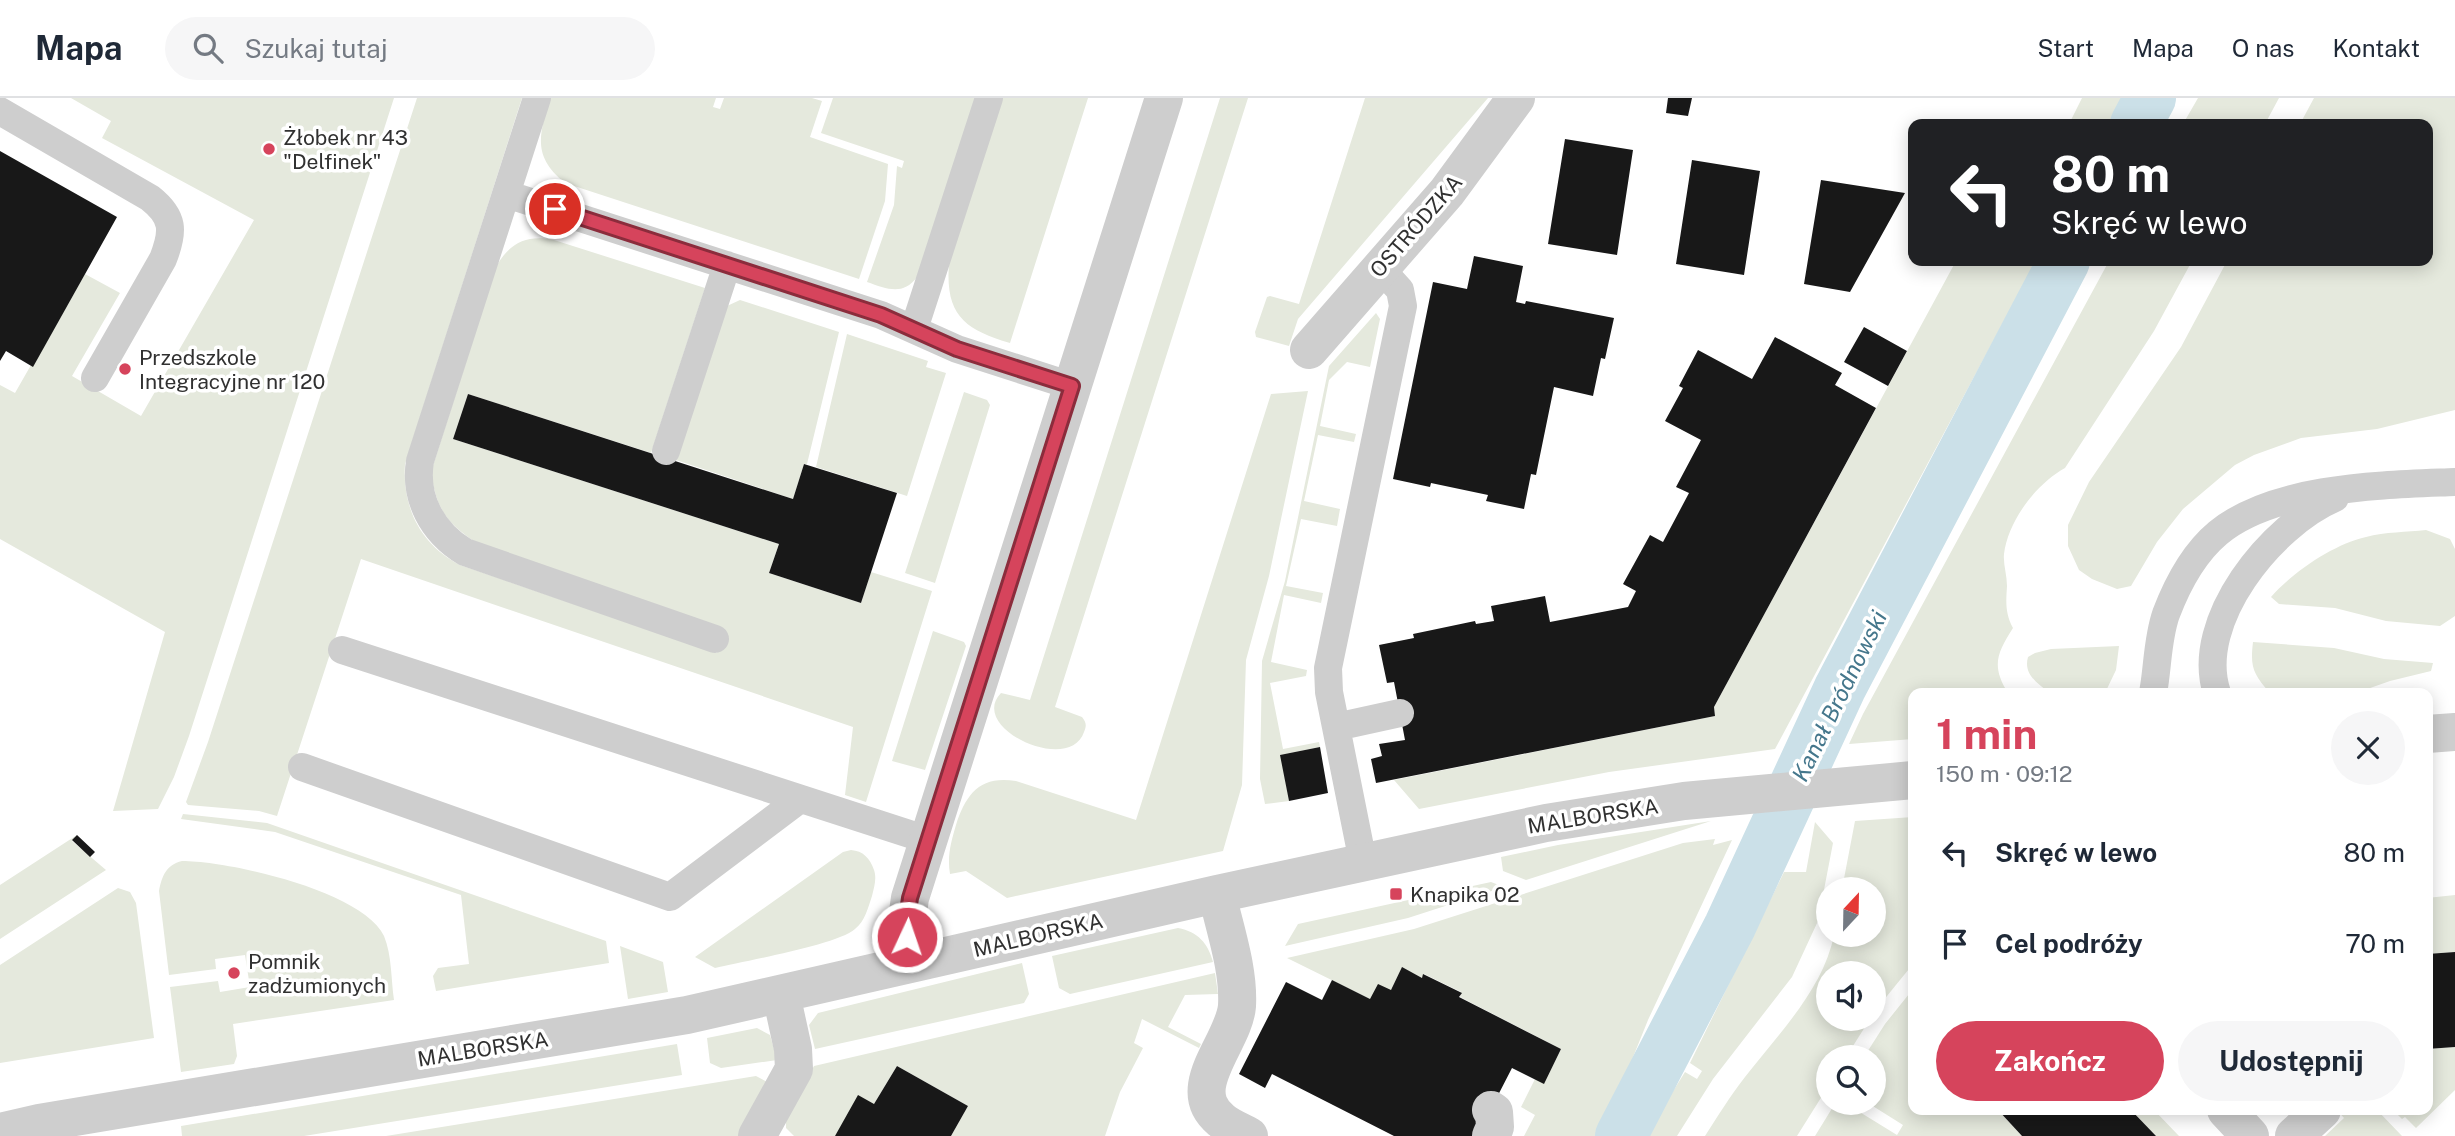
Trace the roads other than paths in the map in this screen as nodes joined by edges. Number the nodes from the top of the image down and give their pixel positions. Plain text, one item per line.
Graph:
1 (537, 98) edge
2 (989, 98) edge
3 (1164, 98) edge
4 (1516, 98) edge
5 (0, 111) edge
6 (506, 194) junction
7 (727, 265) junction
8 (1380, 268) junction
9 (914, 329) junction
10 (1309, 350) dead end
11 (95, 378) dead end
12 (1072, 386) junction
13 (666, 451) dead end
14 (2455, 482) edge
15 (2378, 485) junction
16 (715, 639) dead end
17 (342, 650) dead end
18 (2154, 688) edge
19 (2216, 688) edge
20 (1400, 713) dead end
21 (1336, 727) junction
22 (2455, 732) edge
23 (2433, 734) edge
24 (302, 767) dead end
25 (1908, 780) edge
26 (800, 799) junction
27 (928, 840) junction
28 (1363, 862) junction
29 (1217, 894) junction
30 (913, 963) junction
31 (781, 994) junction
32 (2231, 1115) edge
33 (2317, 1115) edge
34 (0, 1132) edge
35 (757, 1136) edge
36 (1249, 1136) edge
37 (2250, 1136) edge
38 (2294, 1136) edge

1 - 6 lane
2 - 9 lane
3 - 12 street
4 - 8 street, OSTRÓDZKA
5 - 11 lane
6 - 7 lane
6 - 16 lane
7 - 9 lane
7 - 13 lane
8 - 10 street, OSTRÓDZKA
8 - 21 lane
9 - 12 lane
12 - 27 street
14 - 15 lane
15 - 18 lane
15 - 19 lane
17 - 26 lane
20 - 21 lane
21 - 28 lane
22 - 23 street
24 - 26 lane
25 - 28 street, MALBORSKA
26 - 27 lane
27 - 30 street
28 - 29 street, MALBORSKA
29 - 30 street, MALBORSKA
29 - 36 street
30 - 31 street, MALBORSKA
31 - 34 street, MALBORSKA
31 - 35 street
32 - 37 street
33 - 38 street

